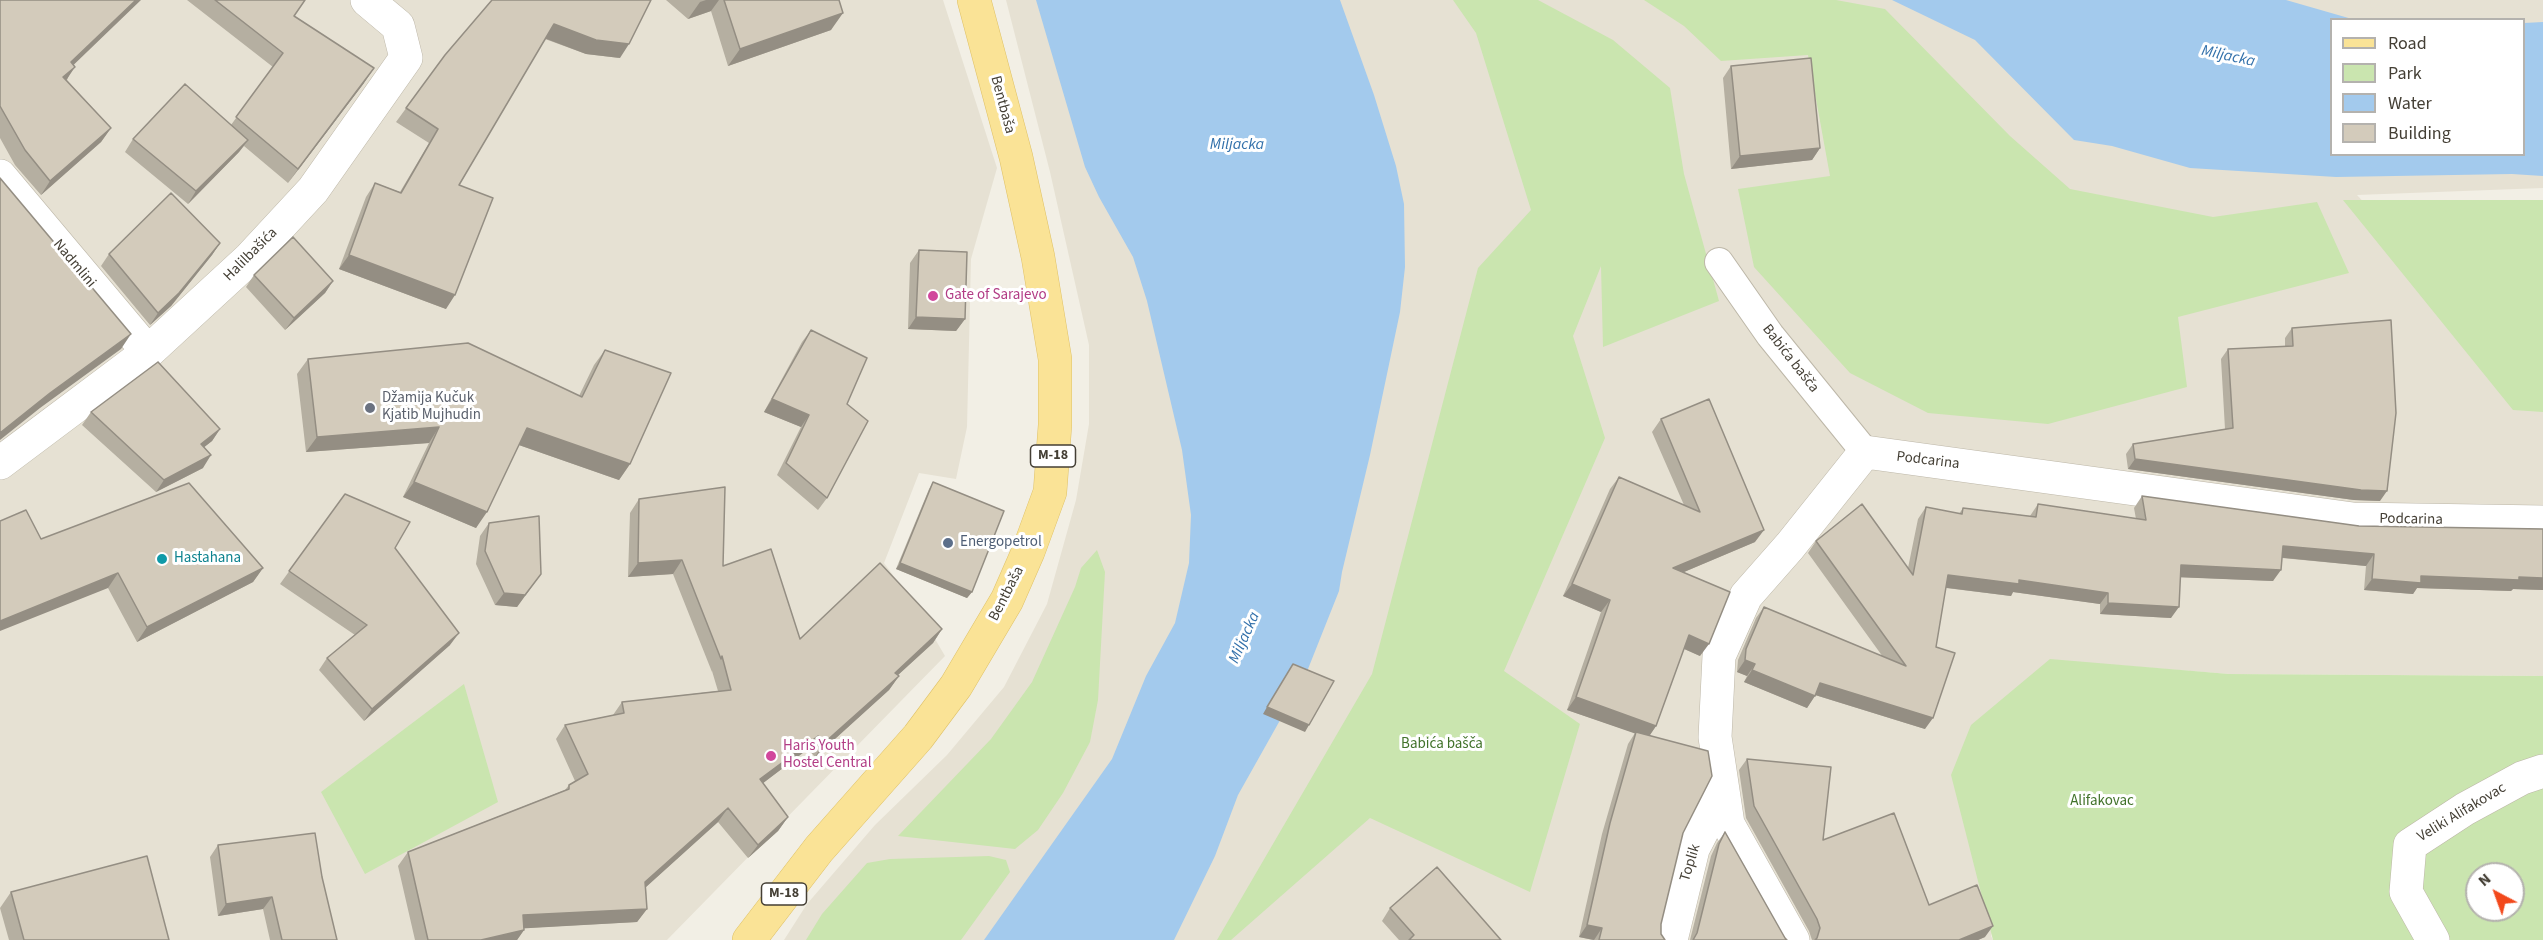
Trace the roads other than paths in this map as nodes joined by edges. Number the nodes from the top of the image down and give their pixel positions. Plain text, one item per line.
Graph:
1 (366, 0) edge
2 (974, 0) edge
3 (0, 176) edge
4 (1719, 262) dead end
5 (148, 352) junction
6 (1864, 453) junction
7 (0, 463) edge
8 (2543, 522) edge
9 (2543, 771) edge
10 (1723, 791) junction
11 (749, 940) edge
12 (1671, 940) edge
13 (1793, 940) edge
14 (2433, 940) edge

1 - 5 street, Halilbašića
2 - 11 main road, Bentbaša / M-18
3 - 5 street, Nadmlini
4 - 6 street, Babića bašča
5 - 7 street, Halilbašića
6 - 8 street, Podcarina
6 - 10 street
9 - 14 street, Veliki Alifakovac
10 - 12 street, Toplik
10 - 13 street

